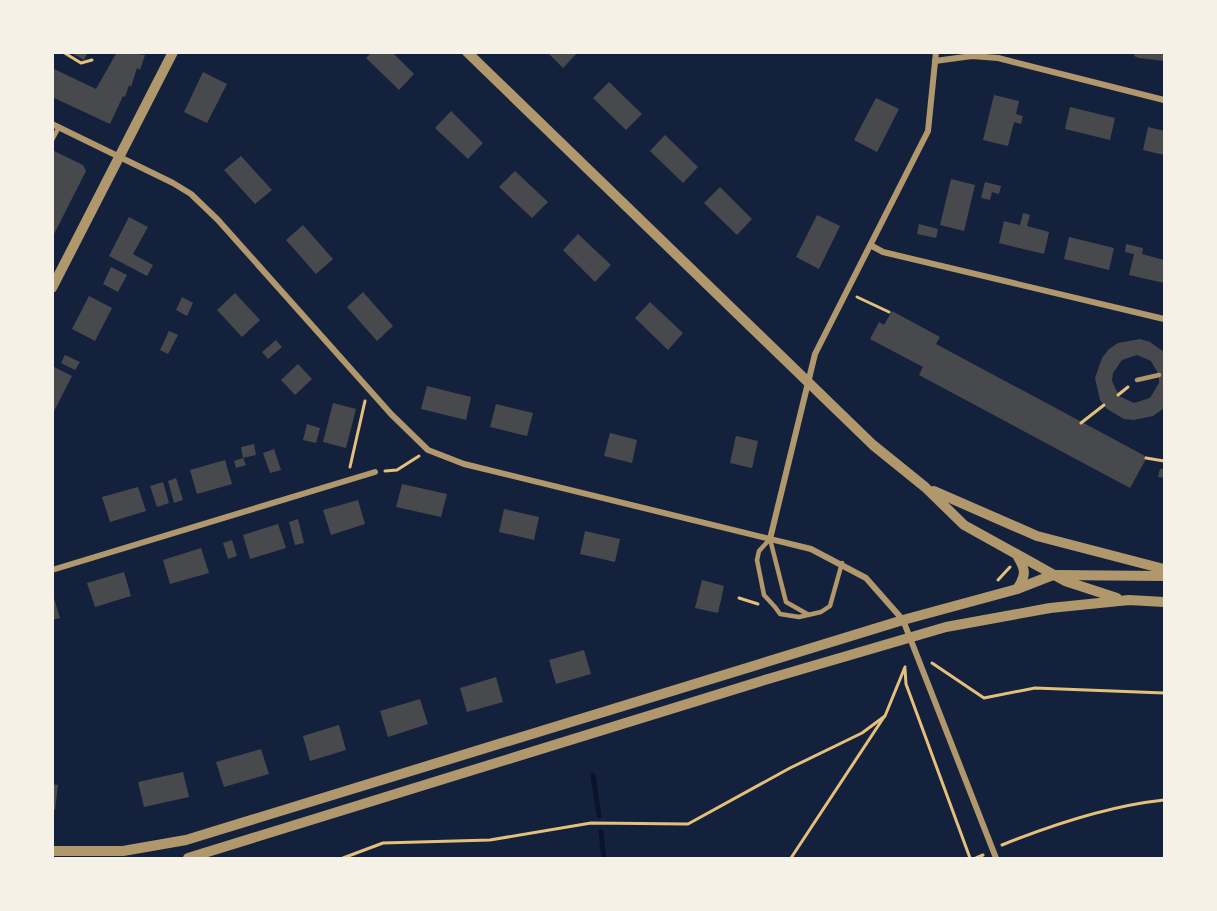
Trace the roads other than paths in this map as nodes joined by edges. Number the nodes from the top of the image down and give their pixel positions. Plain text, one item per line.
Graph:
1 (173, 52) edge
2 (467, 52) edge
3 (936, 52) edge
4 (935, 61) junction
5 (1164, 100) edge
6 (56, 125) edge
7 (52, 140) edge
8 (119, 156) junction
9 (872, 246) junction
10 (52, 288) edge
11 (1164, 319) edge
12 (1159, 375) dead end
13 (1137, 380) dead end
14 (808, 382) junction
15 (375, 472) road end
16 (925, 488) junction
17 (770, 539) junction
18 (1018, 557) junction
19 (842, 563) junction
20 (1164, 569) edge
21 (52, 570) edge
22 (1053, 575) junction
23 (1164, 576) edge
24 (1017, 589) junction
25 (1129, 600) junction
26 (1164, 602) edge
27 (809, 615) junction
28 (903, 620) junction
29 (908, 637) junction
30 (999, 846) road end
31 (992, 849) junction
32 (52, 851) edge
33 (188, 858) edge
34 (996, 858) edge

1 - 8 street
2 - 14 street
3 - 4 street
4 - 5 street
4 - 9 street
6 - 7 lane
6 - 8 street
8 - 10 street
8 - 17 street
9 - 11 street
9 - 14 street
12 - 13 lane
14 - 16 street
14 - 17 street
15 - 21 street
16 - 18 street
16 - 20 street
17 - 19 street
17 - 27 lane
17 - 27 lane
18 - 22 street
18 - 24 street
19 - 27 lane
19 - 28 street
22 - 23 street
22 - 24 street
22 - 25 street
24 - 28 street
25 - 26 street
25 - 29 street
28 - 29 street
28 - 32 street
29 - 31 street
29 - 33 street
30 - 31 lane
31 - 34 street

